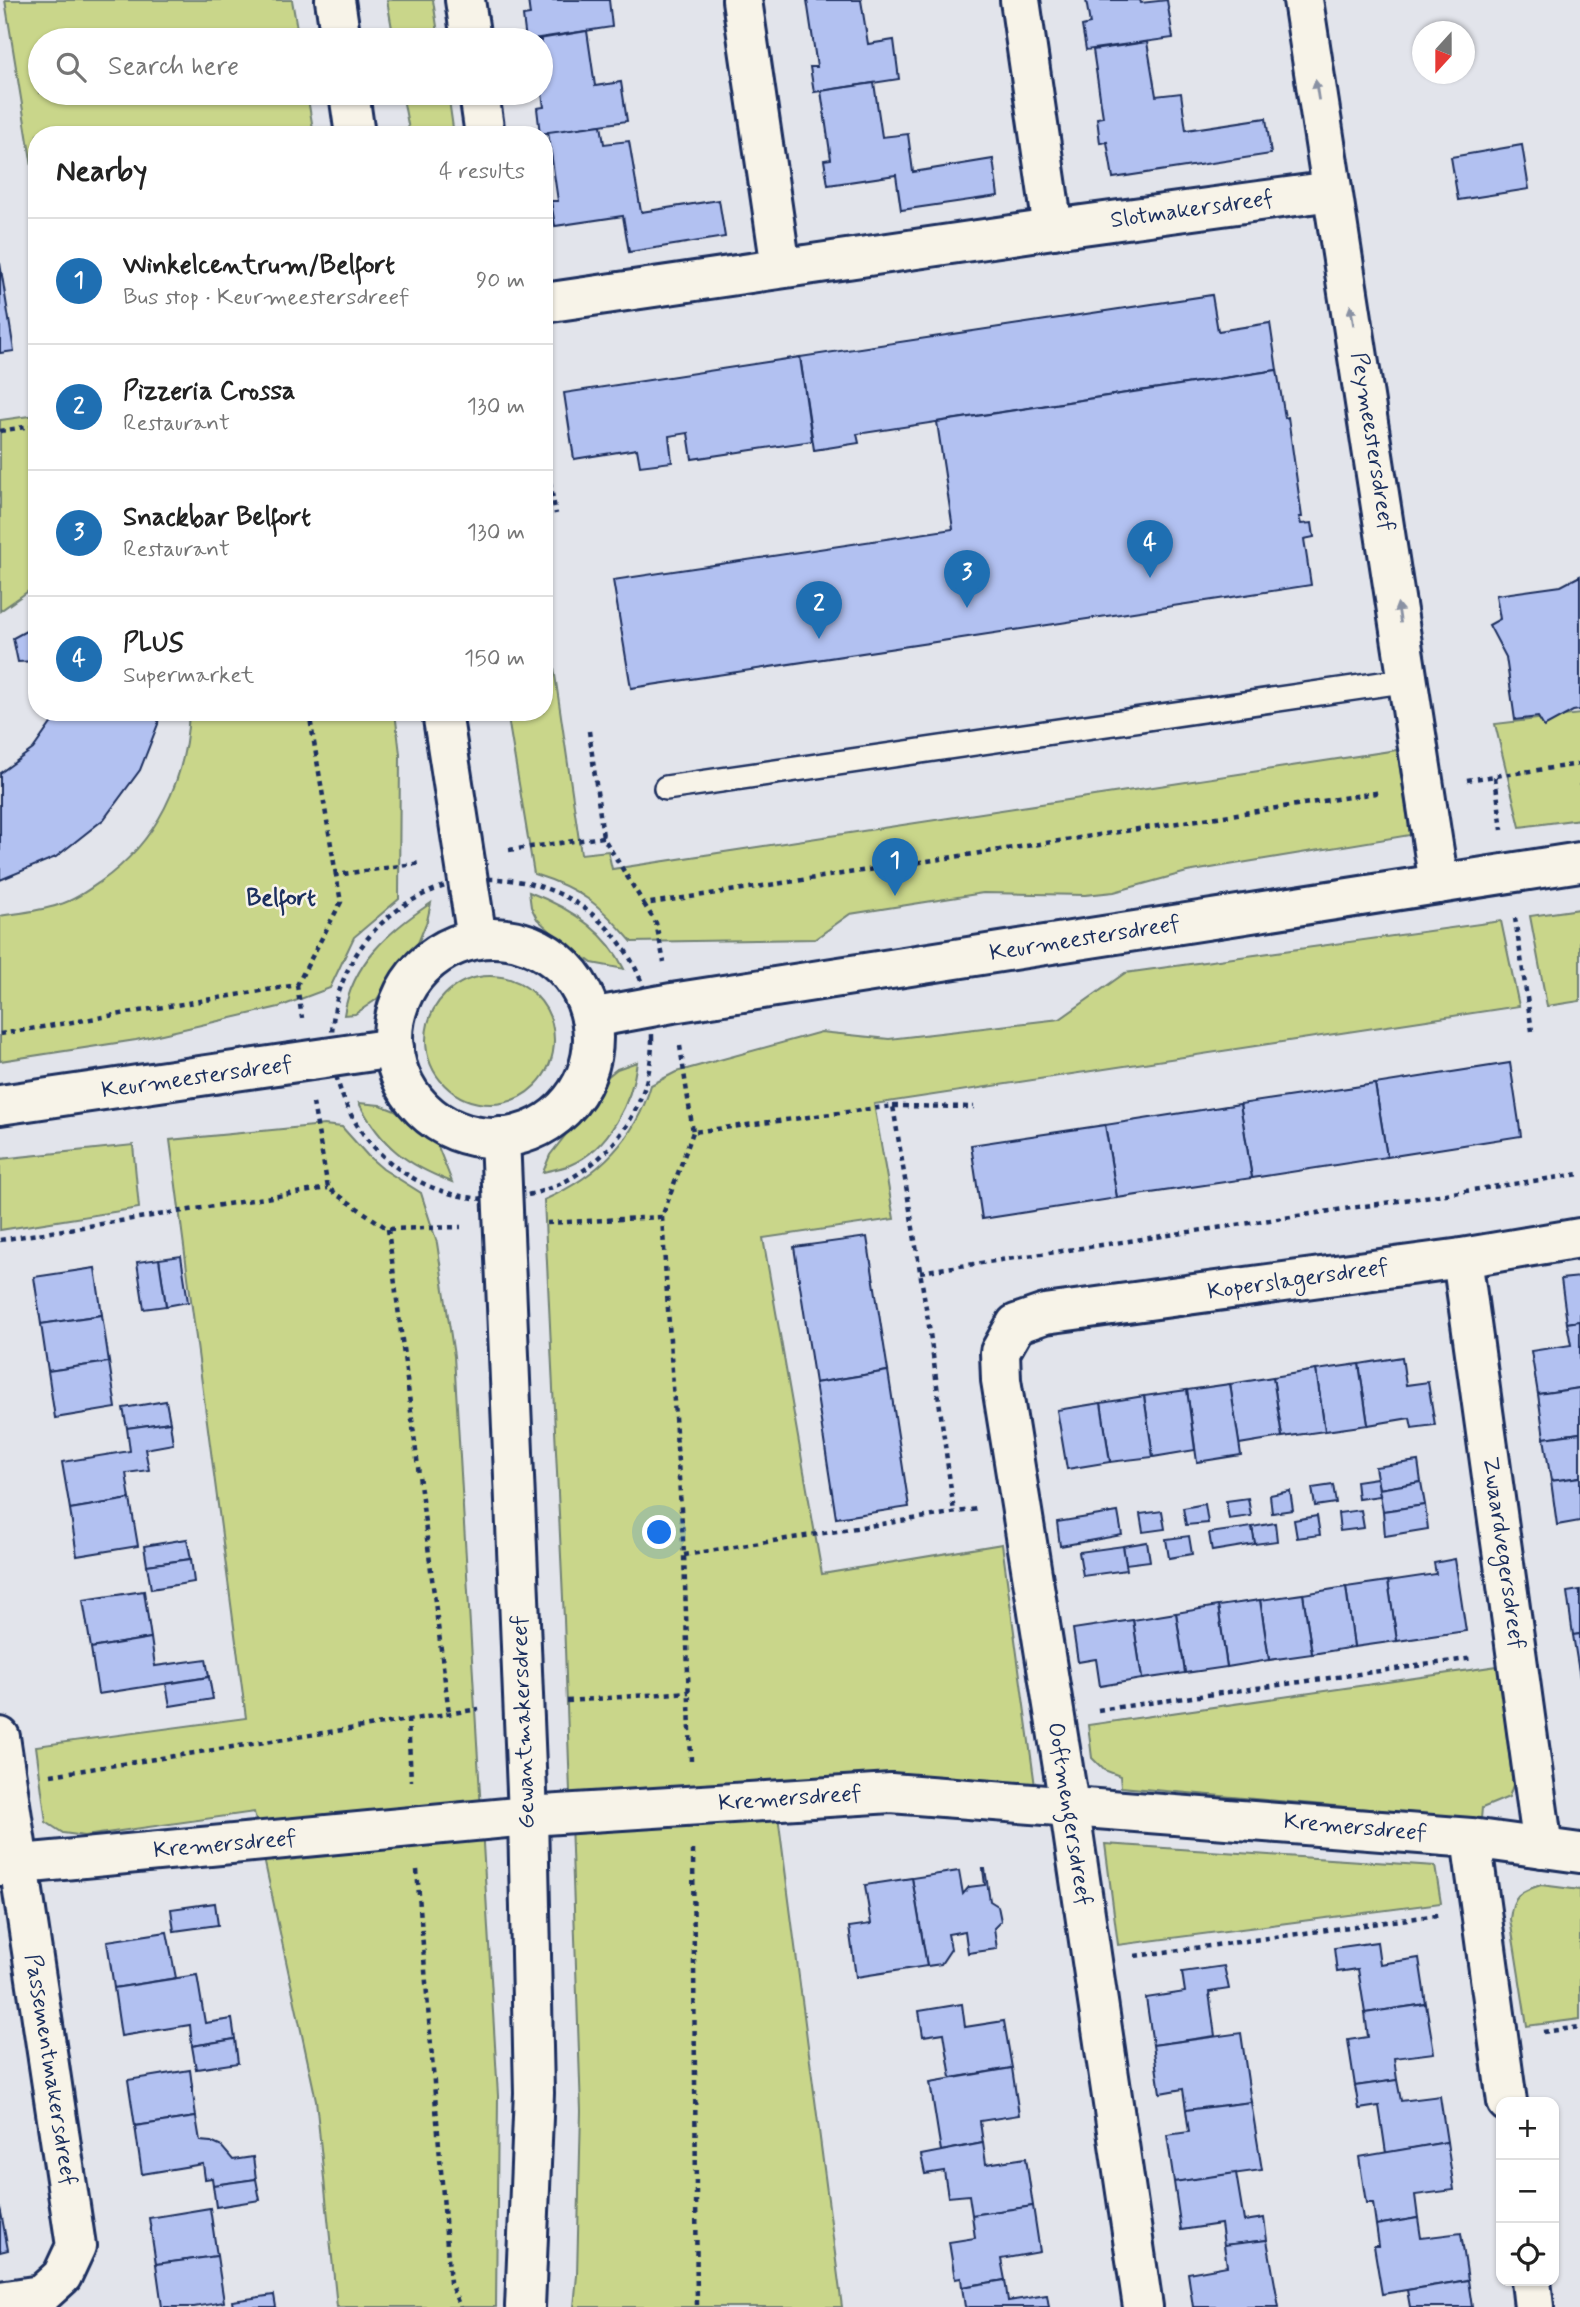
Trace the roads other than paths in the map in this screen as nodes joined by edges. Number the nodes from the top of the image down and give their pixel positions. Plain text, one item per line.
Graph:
1 (335, 0) edge
2 (465, 0) edge
3 (742, 0) edge
4 (1020, 0) edge
5 (1303, 0) edge
6 (339, 28) edge
7 (469, 28) edge
8 (351, 105) edge
9 (481, 105) edge
10 (354, 126) edge
11 (484, 126) edge
12 (1332, 191) junction
13 (1052, 229) junction
14 (780, 268) junction
15 (553, 302) edge
16 (1409, 680) junction
17 (443, 721) edge
18 (666, 788) dead end
19 (1580, 862) edge
20 (1439, 884) junction
21 (477, 939) junction
22 (591, 1018) junction
23 (394, 1048) junction
24 (0, 1105) edge
25 (500, 1137) junction
26 (1580, 1238) edge
27 (1462, 1258) junction
28 (1016, 1324) joint
29 (0, 1737) edge
30 (1069, 1805) junction
31 (528, 1816) junction
32 (1471, 1838) junction
33 (1543, 1848) junction
34 (1580, 1853) edge
35 (9, 1864) edge
36 (1506, 2097) edge
37 (1532, 2286) edge
38 (0, 2301) edge
39 (525, 2307) edge
40 (1143, 2307) edge
41 (1534, 2307) edge

1 - 6 street
2 - 7 street
3 - 14 street
4 - 13 street
12 -> 5 street, Peymeestersdreef
8 - 10 street
9 - 11 street
12 - 13 street, Slotmakersdreef
16 -> 12 street, Peymeestersdreef
13 - 14 street, Slotmakersdreef
14 - 15 street, Slotmakersdreef
16 - 18 lane
16 - 20 street, Peymeestersdreef
17 - 21 street
19 - 20 street, Keurmeestersdreef
20 - 22 street, Keurmeestersdreef
21 - 22 street
21 - 23 street
22 - 25 street
23 - 24 street, Keurmeestersdreef
23 - 25 street
25 - 31 street, Gewantmakersdreef
26 - 27 street, Koperslagersdreef
27 - 28 street, Koperslagersdreef
27 - 33 street, Zwaardvegersdreef
28 - 30 street, Ooftmengersdreef
29 - 35 street, Passementmakersdreef
30 - 31 street, Kremersdreef
30 - 32 street, Kremersdreef
30 - 40 street, Ooftmengersdreef
31 - 35 street, Kremersdreef
31 - 39 street, Gewantmakersdreef
32 - 33 street, Kremersdreef
32 - 36 street
33 - 34 street, Kremersdreef
35 - 38 street, Passementmakersdreef
37 - 41 street

